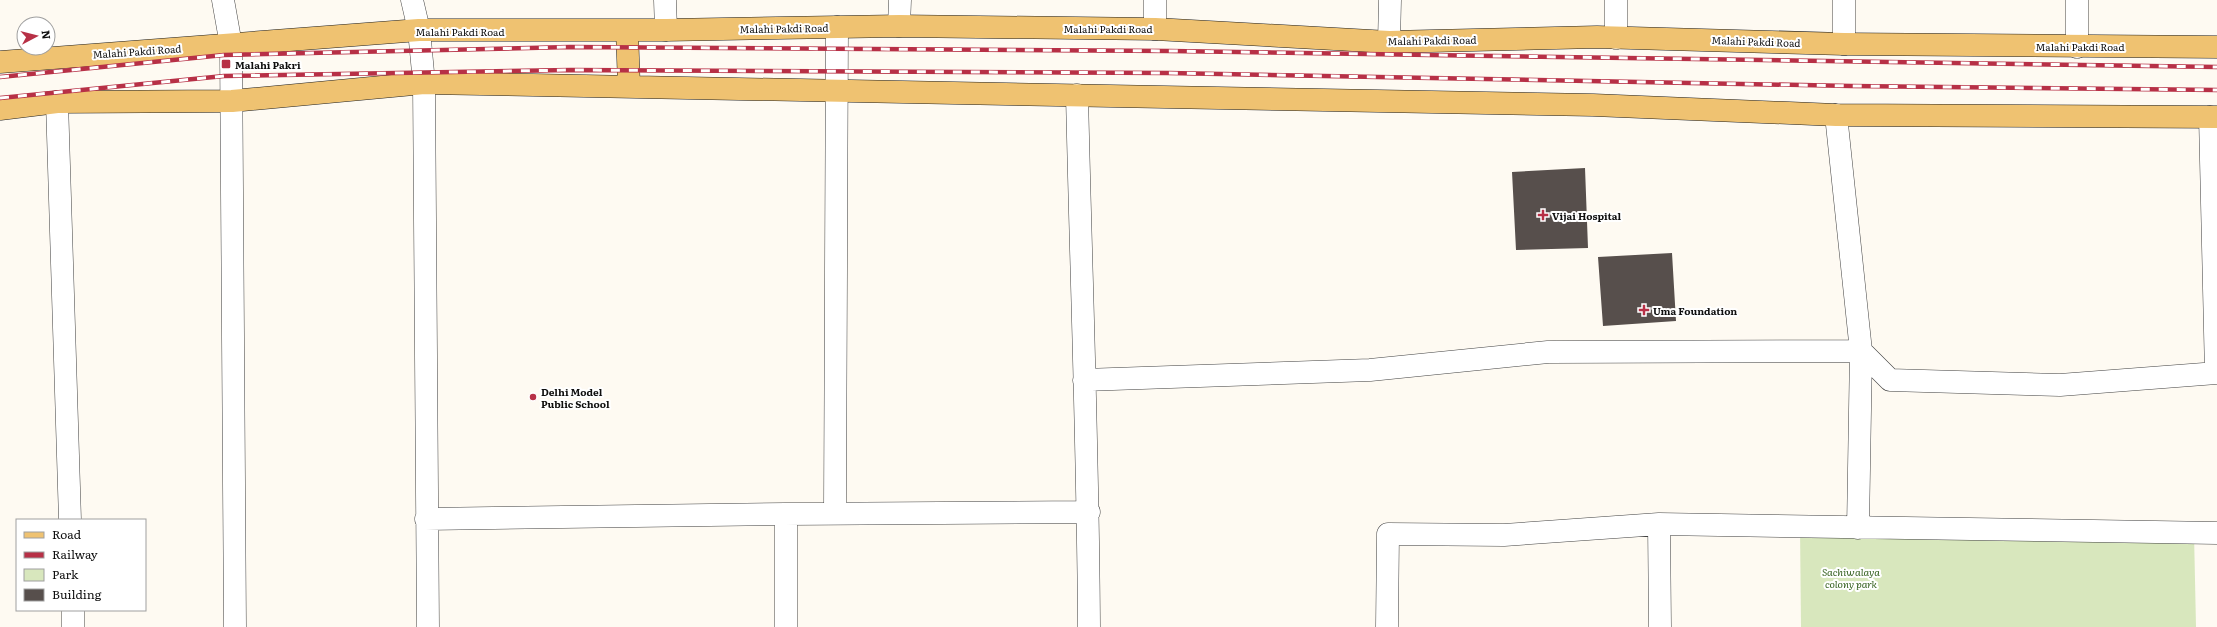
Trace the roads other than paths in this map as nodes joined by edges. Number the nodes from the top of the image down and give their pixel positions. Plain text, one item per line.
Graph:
1 (223, 0) edge
2 (412, 0) edge
3 (665, 0) edge
4 (900, 0) edge
5 (1155, 0) edge
6 (1390, 0) edge
7 (1616, 0) edge
8 (1844, 0) edge
9 (2077, 0) edge
10 (899, 26) junction
11 (837, 27) junction
12 (1155, 29) junction
13 (419, 30) junction
14 (627, 30) junction
15 (666, 30) junction
16 (1616, 38) junction
17 (1389, 42) junction
18 (1844, 44) junction
19 (231, 45) junction
20 (2078, 47) junction
21 (2217, 47) edge
22 (0, 62) edge
23 (424, 83) junction
24 (629, 86) junction
25 (836, 90) junction
26 (1077, 95) junction
27 (232, 101) junction
28 (56, 102) junction
29 (0, 109) edge
30 (1836, 115) junction
31 (2214, 117) edge
32 (1861, 351) junction
33 (2217, 373) edge
34 (1084, 380) junction
35 (1089, 512) junction
36 (835, 513) junction
37 (786, 514) junction
38 (70, 519) edge
39 (426, 519) junction
40 (1659, 524) junction
41 (1858, 528) junction
42 (2217, 533) edge
43 (73, 611) edge
44 (73, 627) edge
45 (235, 627) edge
46 (428, 627) edge
47 (786, 627) edge
48 (1089, 627) edge
49 (1387, 627) edge
50 (1660, 627) edge

1 - 19 street
2 - 13 street
3 - 15 street
4 - 10 street
5 - 12 street
6 - 17 street
7 - 16 street
8 - 18 street
9 - 20 street
10 - 11 main road, Malahi Pakdi Road
10 - 12 main road, Malahi Pakdi Road
11 - 15 main road, Malahi Pakdi Road
11 - 25 street
12 - 17 main road, Malahi Pakdi Road
13 - 14 main road, Malahi Pakdi Road
13 - 19 main road, Malahi Pakdi Road
13 - 23 street
14 - 15 main road, Malahi Pakdi Road
14 - 24 main road
16 - 17 main road, Malahi Pakdi Road
16 - 18 main road, Malahi Pakdi Road
18 - 20 main road, Malahi Pakdi Road
19 - 22 main road, Malahi Pakdi Road
19 - 27 street
20 - 21 main road, Malahi Pakdi Road
23 - 24 main road
23 - 27 main road
23 - 39 street
24 - 25 main road
25 - 26 main road
25 - 36 street
26 - 30 main road
26 - 34 street
27 - 28 main road
27 - 45 street
28 - 29 main road
28 - 38 street
30 - 31 main road
30 - 32 street
31 - 33 street
32 - 33 street
32 - 34 street
32 - 41 street
34 - 35 street
35 - 36 street
35 - 48 street
36 - 37 street
37 - 39 street
37 - 47 street
39 - 46 street
40 - 41 street
40 - 49 street
40 - 50 street
41 - 42 street
43 - 44 street

